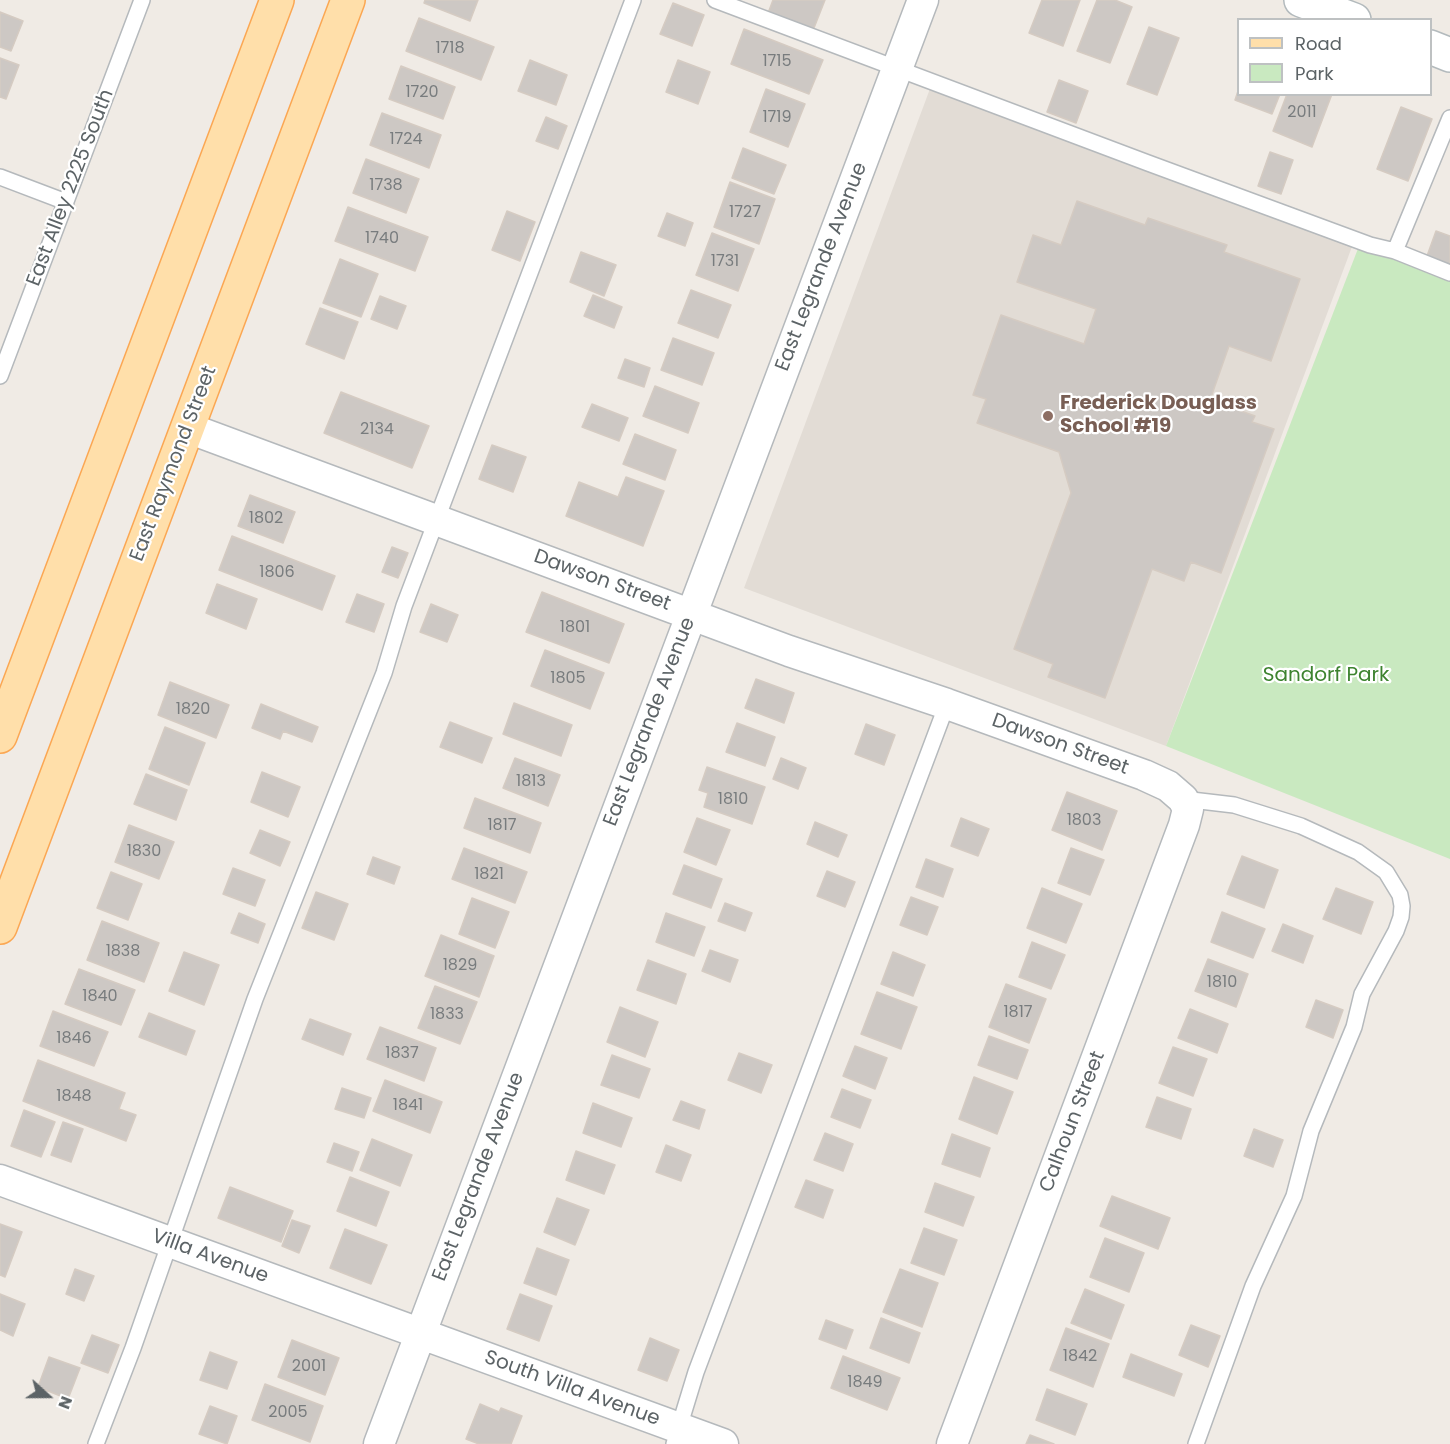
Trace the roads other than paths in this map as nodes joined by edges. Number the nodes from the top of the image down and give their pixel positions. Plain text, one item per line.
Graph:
1 (142, 0) edge
2 (276, 0) edge
3 (348, 0) edge
4 (633, 0) edge
5 (715, 0) edge
6 (923, 0) edge
7 (1301, 0) edge
8 (1349, 18) edge
9 (1432, 47) edge
10 (1450, 55) edge
11 (897, 69) junction
12 (1450, 118) edge
13 (0, 177) edge
14 (66, 202) junction
15 (1395, 251) junction
16 (1450, 273) edge
17 (0, 376) edge
18 (188, 428) junction
19 (437, 520) junction
20 (691, 614) junction
21 (947, 704) junction
22 (0, 736) edge
23 (1183, 799) junction
24 (0, 927) edge
25 (0, 1180) edge
26 (169, 1241) junction
27 (420, 1333) junction
28 (677, 1436) edge
29 (96, 1444) edge
30 (379, 1444) edge
31 (723, 1444) edge
32 (952, 1444) edge
33 (1196, 1444) edge

1 - 14 lane, East Alley 2225 South
2 - 22 main road
3 - 18 main road, East Raymond Street
4 - 19 lane
5 - 11 lane
6 - 11 street, East Legrande Avenue
7 - 8 street
9 - 10 street
11 - 15 lane
11 - 20 street, East Legrande Avenue
12 - 15 lane
13 - 14 lane
14 - 17 lane, East Alley 2225 South
15 - 16 lane
18 - 19 street, Dawson Street
18 - 24 main road, East Raymond Street
19 - 20 street, Dawson Street
19 - 26 lane
20 - 21 street, Dawson Street
20 - 27 street, East Legrande Avenue
21 - 23 street, Dawson Street
21 - 28 lane
23 - 32 street, Calhoun Street
23 - 33 lane
25 - 26 street, Villa Avenue
26 - 27 street, Villa Avenue
26 - 29 lane
27 - 28 street, South Villa Avenue
27 - 30 street, East Legrande Avenue
28 - 31 street, South Villa Avenue

